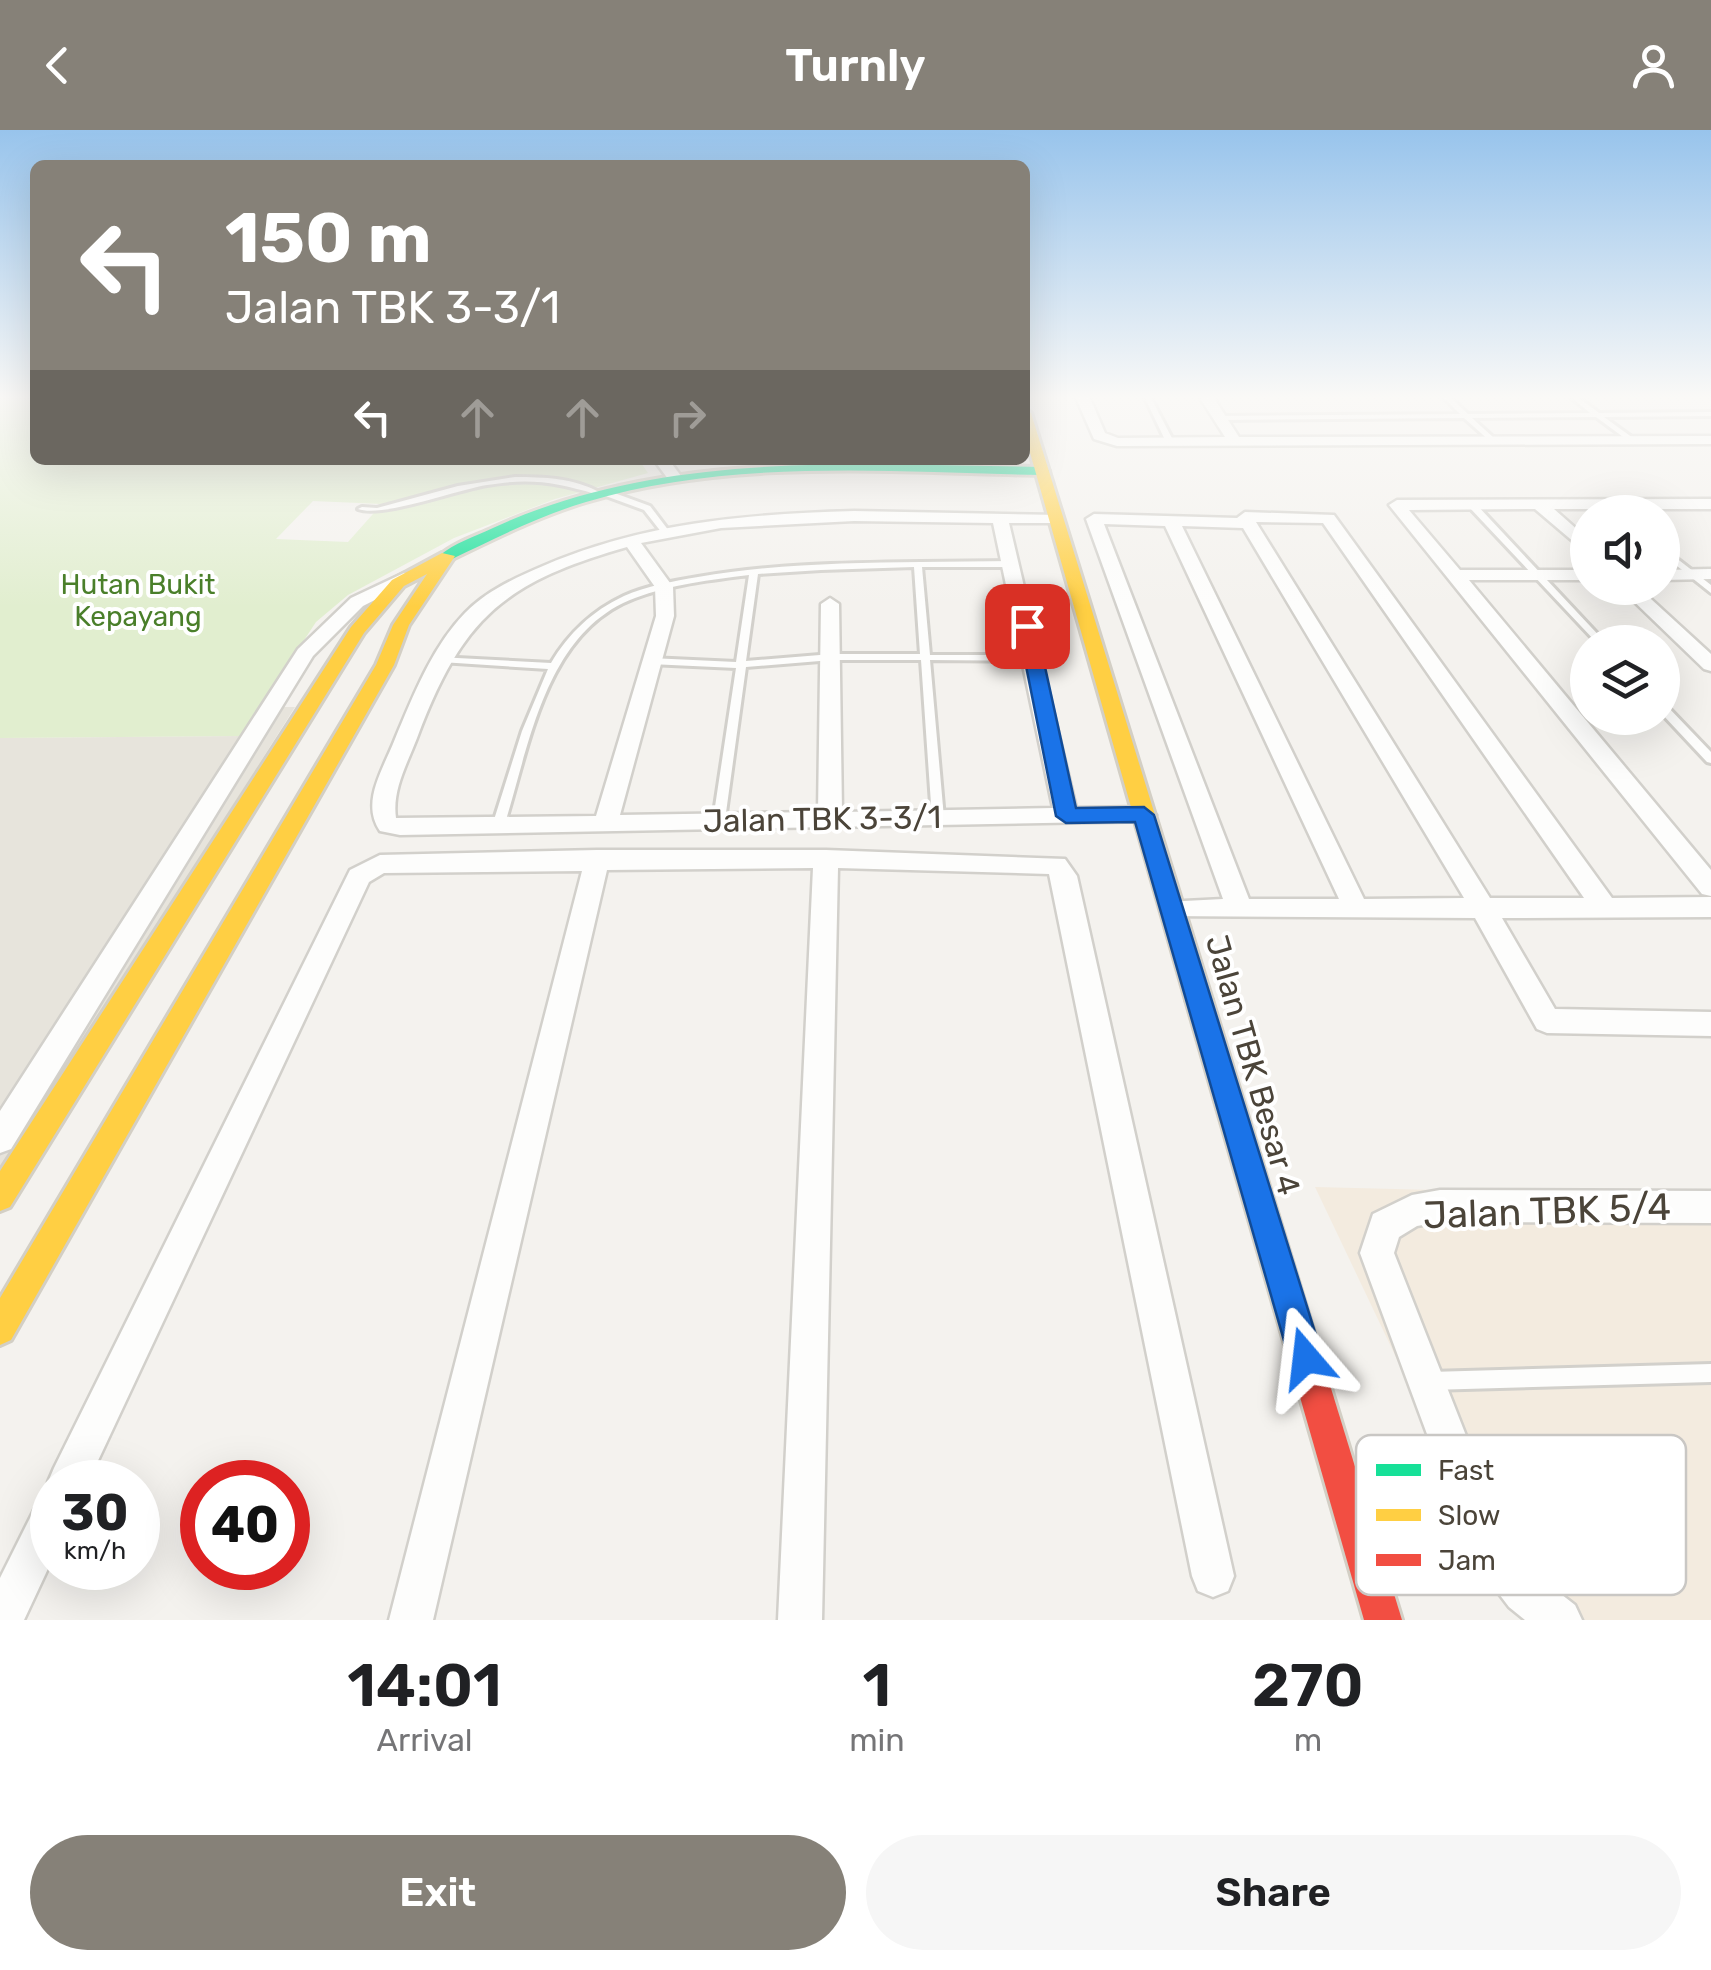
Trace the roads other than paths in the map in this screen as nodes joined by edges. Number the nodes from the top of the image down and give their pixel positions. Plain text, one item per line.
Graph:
1 (667, 468) edge
2 (858, 468) edge
3 (1042, 470) joint
4 (597, 492) junction
5 (1539, 504) junction
6 (1680, 504) edge
7 (1685, 504) junction
8 (1711, 504) edge
9 (1472, 505) junction
10 (1570, 506) edge
11 (362, 508) dead end
12 (1054, 518) junction
13 (1000, 519) junction
14 (1171, 521) junction
15 (1248, 523) junction
16 (1711, 524) edge
17 (665, 530) junction
18 (1570, 532) edge
19 (630, 540) junction
20 (444, 558) junction
21 (1680, 560) edge
22 (1014, 564) junction
23 (918, 566) junction
24 (754, 573) junction
25 (1702, 574) edge
26 (1455, 575) junction
27 (1538, 575) junction
28 (1570, 575) edge
29 (407, 577) junction
30 (664, 587) junction
31 (1711, 590) edge
32 (830, 604) dead end
33 (1647, 605) edge
34 (1585, 625) edge
35 (832, 657) junction
36 (1034, 658) junction
37 (925, 659) junction
38 (441, 660) junction
39 (650, 661) junction
40 (739, 665) junction
41 (554, 666) junction
42 (1711, 666) edge
43 (1680, 727) edge
44 (1711, 759) edge
45 (1144, 815) junction
46 (1066, 816) junction
47 (938, 818) junction
48 (830, 819) junction
49 (719, 820) junction
50 (606, 822) junction
51 (499, 823) junction
52 (597, 859) junction
53 (826, 859) junction
54 (1711, 887) edge
55 (1711, 907) edge
56 (1356, 908) junction
57 (1483, 908) junction
58 (1605, 908) junction
59 (1174, 909) junction
60 (1240, 909) junction
61 (1711, 1024) edge
62 (0, 1139) edge
63 (0, 1197) edge
64 (1711, 1207) edge
65 (0, 1329) edge
66 (1711, 1374) edge
67 (1423, 1382) junction
68 (1444, 1435) edge
69 (79, 1460) edge
70 (1356, 1528) edge
71 (30, 1562) edge
72 (1213, 1576) dead end
73 (1376, 1595) edge
74 (1528, 1595) edge
75 (2, 1620) edge
76 (411, 1620) edge
77 (800, 1620) edge
78 (1383, 1620) edge
79 (1560, 1620) edge

1 - 4 street
2 - 3 street
3 - 12 street, Jalan TBK Besar 4
4 - 11 lane
4 - 17 lane
4 - 20 street
5 - 9 street
5 - 10 street
5 - 18 street
6 - 7 street
7 - 8 street
7 - 16 street
9 - 26 street
9 - 27 lane
12 - 13 street
12 - 45 street, Jalan TBK Besar 4
13 - 17 street
13 - 22 street
14 - 15 street
14 - 56 street
14 - 60 street
15 - 57 street
15 - 58 street
17 - 19 street
19 - 30 street
19 - 38 street
20 - 29 street
20 - 65 street
21 - 25 lane
22 - 23 lane
22 - 36 street
23 - 24 lane
23 - 37 lane
24 - 30 lane
24 - 40 lane
25 - 31 lane
26 - 27 street
26 - 54 street
27 - 28 street
27 - 34 lane
29 - 62 street
29 - 63 street
30 - 39 street
30 - 41 lane
32 - 35 street
33 - 42 street
35 - 37 lane
35 - 40 lane
35 - 48 street
36 - 37 lane
36 - 46 street
37 - 47 lane
38 - 41 lane
38 - 51 street, Jalan TBK 3-3/1
39 - 40 lane
39 - 50 street
40 - 49 lane
41 - 51 lane
43 - 44 lane
45 - 46 street, Jalan TBK 3-3/1
45 - 59 street, Jalan TBK Besar 4
46 - 47 street, Jalan TBK 3-3/1
47 - 48 street, Jalan TBK 3-3/1
48 - 49 street, Jalan TBK 3-3/1
49 - 50 street, Jalan TBK 3-3/1
50 - 51 street, Jalan TBK 3-3/1
52 - 53 street
52 - 69 street
52 - 76 street
53 - 72 street
53 - 77 street
55 - 58 street
56 - 57 street
56 - 60 street
57 - 58 street
57 - 61 street
59 - 60 street
59 - 70 street, Jalan TBK Besar 4
64 - 67 street, Jalan TBK 5/4
66 - 67 lane
67 - 68 street
71 - 75 street
73 - 78 street, Jalan TBK Besar 4
74 - 79 street

